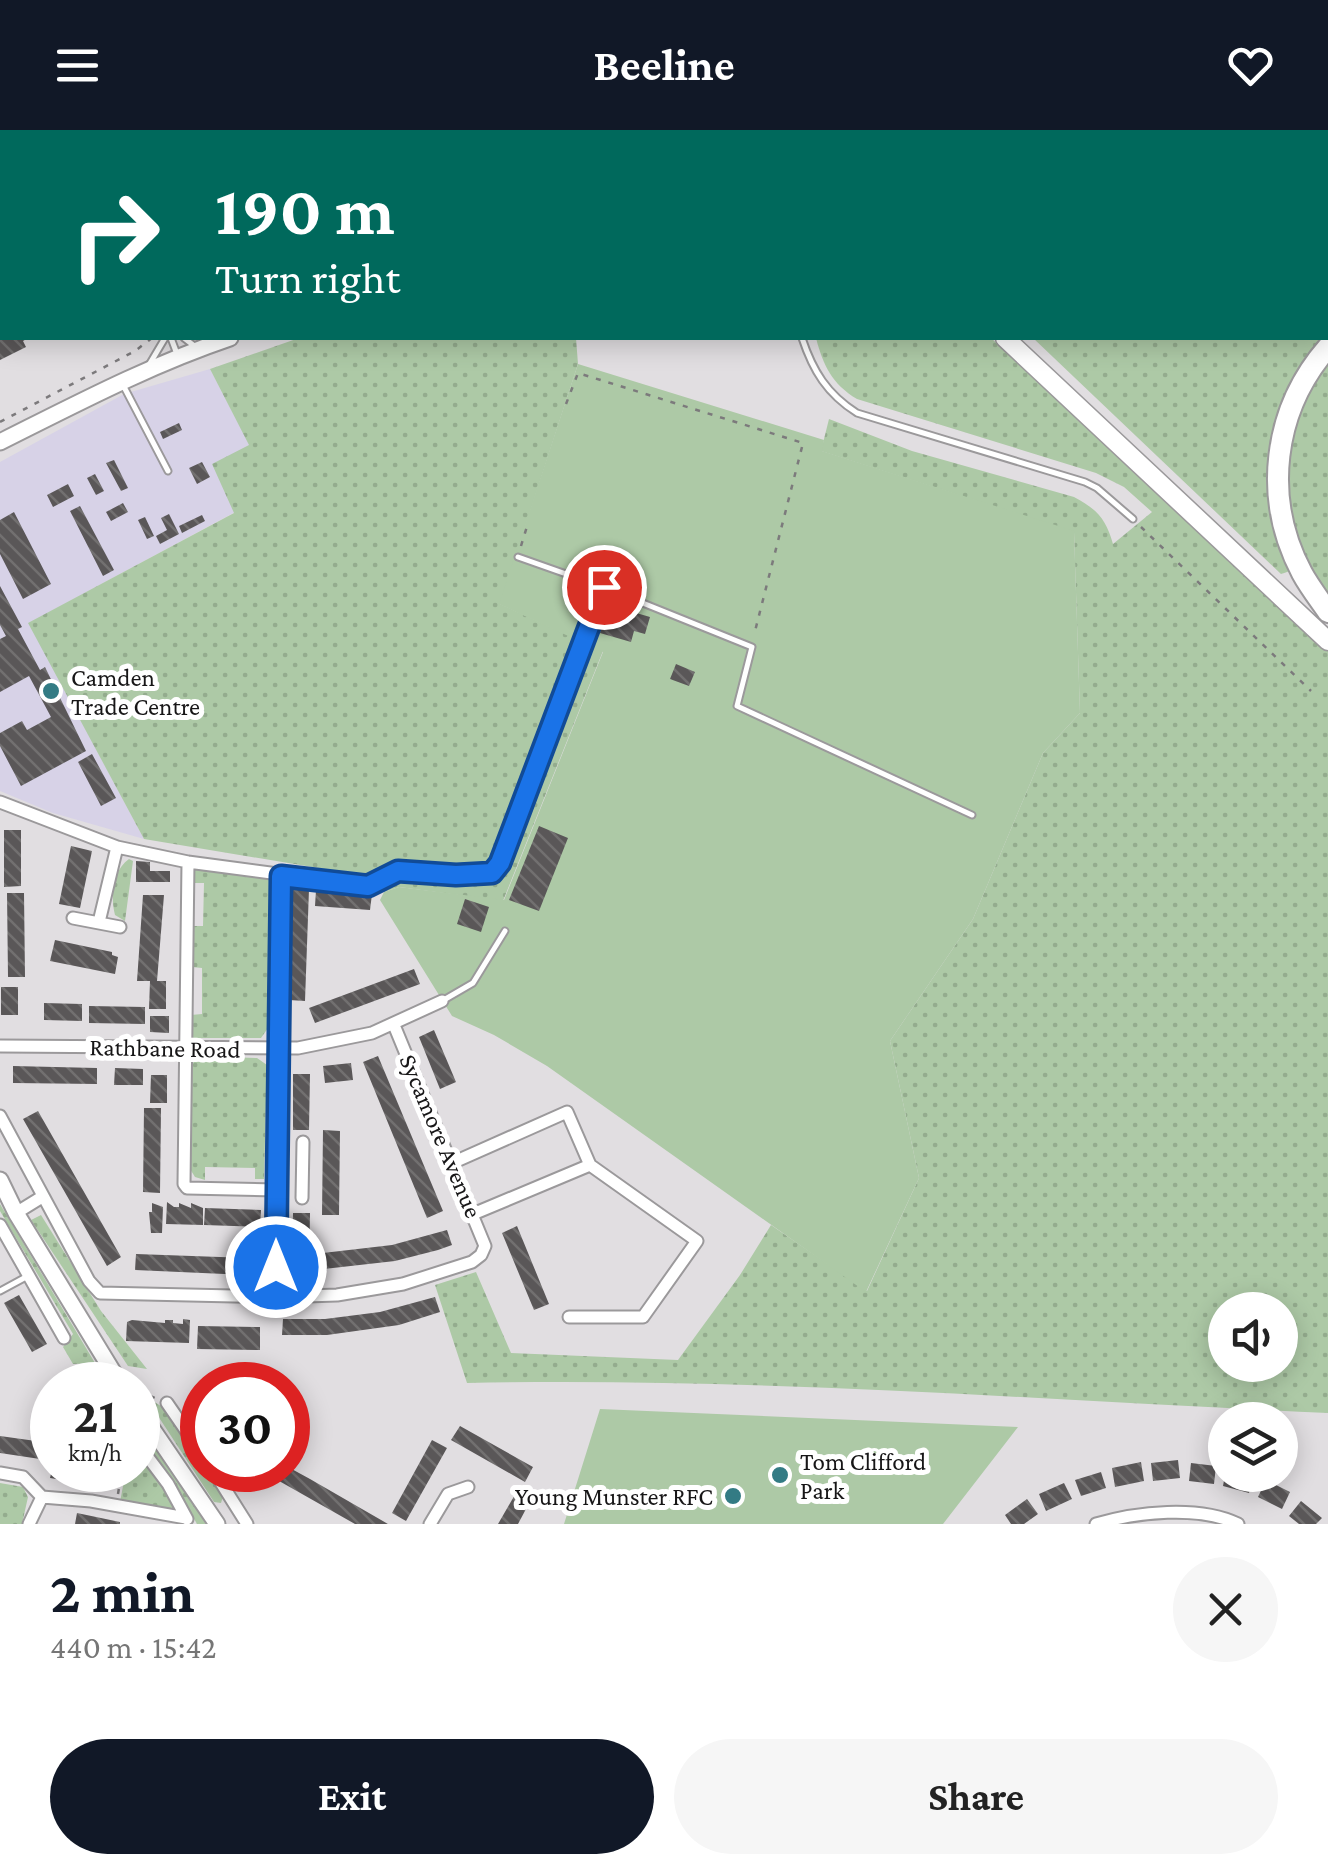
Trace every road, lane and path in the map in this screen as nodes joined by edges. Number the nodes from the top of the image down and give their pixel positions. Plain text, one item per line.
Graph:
1 (149, 340) edge
2 (167, 340) edge
3 (169, 340) edge
4 (187, 340) edge
5 (224, 340) edge
6 (803, 340) edge
7 (1008, 340) edge
8 (1328, 347) edge
9 (198, 348) junction
10 (178, 356) junction
11 (144, 372) junction
12 (122, 382) junction
13 (566, 404) dead end
14 (0, 422) edge
15 (0, 442) edge
16 (168, 471) dead end
17 (1133, 519) joint
18 (528, 523) dead end
19 (518, 557) joint
20 (604, 587) junction
21 (1328, 612) edge
22 (1328, 642) edge
23 (752, 646) junction
24 (1311, 691) dead end
25 (0, 802) edge
26 (972, 815) dead end
27 (116, 847) junction
28 (188, 862) junction
29 (281, 876) junction
30 (368, 886) joint
31 (72, 918) dead end
32 (99, 922) junction
33 (120, 927) dead end
34 (505, 931) dead end
35 (442, 1001) joint
36 (394, 1026) junction
37 (0, 1046) edge
38 (186, 1048) junction
39 (278, 1048) junction
40 (0, 1116) edge
41 (303, 1142) dead end
42 (452, 1163) junction
43 (590, 1165) junction
44 (276, 1168) junction
45 (302, 1168) junction
46 (0, 1180) edge
47 (276, 1190) junction
48 (42, 1197) junction
49 (302, 1198) dead end
50 (16, 1213) junction
51 (474, 1214) junction
52 (0, 1225) edge
53 (28, 1276) junction
54 (0, 1291) edge
55 (276, 1297) junction
56 (569, 1317) dead end
57 (64, 1338) dead end
58 (107, 1362) edge
59 (160, 1400) edge
60 (167, 1403) joint
61 (180, 1422) edge
62 (160, 1440) edge
63 (0, 1473) edge
64 (160, 1473) edge
65 (468, 1486) dead end
66 (118, 1492) edge
67 (228, 1492) edge
68 (42, 1497) junction
69 (236, 1503) junction
70 (116, 1505) junction
71 (188, 1521) edge
72 (216, 1521) edge
73 (30, 1524) edge
74 (247, 1524) edge
75 (430, 1524) edge
76 (1096, 1524) edge
77 (1238, 1524) edge

1 - 14 path
2 - 11 lane
3 - 10 lane
4 - 9 lane
5 - 9 main road
6 - 17 lane
7 - 22 highway
8 - 21 highway
9 - 10 main road
10 - 11 main road
11 - 12 main road
12 - 15 main road
12 - 16 lane
13 - 23 path
17 - 24 path
18 - 19 path
19 - 20 lane
20 - 23 lane
20 - 30 lane
23 - 26 lane
25 - 27 street
27 - 28 street
27 - 32 street
28 - 29 street
28 - 38 street
29 - 30 street
29 - 39 street
31 - 32 street
32 - 33 street
34 - 35 lane
35 - 36 street, Rathbane Road
36 - 39 street, Rathbane Road
36 - 42 street, Sycamore Avenue
37 - 38 street, Rathbane Road
38 - 39 street, Rathbane Road
38 - 47 street
39 - 44 street
40 - 48 street, Sycamore Avenue
41 - 45 street
42 - 43 street
42 - 51 street, Sycamore Avenue
43 - 51 street
43 - 56 street
44 - 45 street
44 - 47 street
45 - 49 street
46 - 50 main road
47 - 55 street
48 - 50 street
48 - 55 street, Sycamore Avenue
50 - 58 main road
51 - 55 street, Sycamore Avenue
52 - 53 street
53 - 54 lane
53 - 57 street
59 - 60 path
60 - 61 street
62 - 72 main road
63 - 68 street
64 - 71 street
65 - 75 street
66 - 70 path
67 - 69 street
68 - 70 street
68 - 73 street
69 - 72 street
69 - 74 street
70 - 71 street
76 - 77 street

